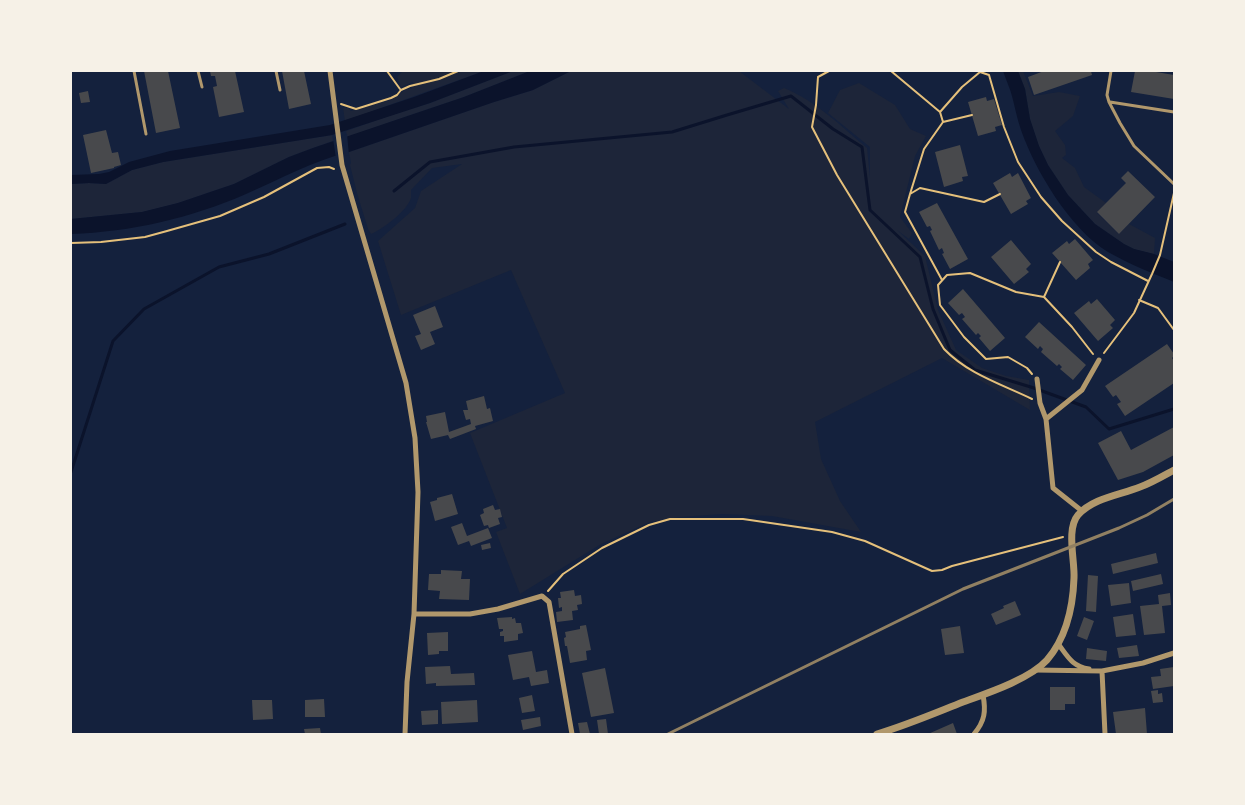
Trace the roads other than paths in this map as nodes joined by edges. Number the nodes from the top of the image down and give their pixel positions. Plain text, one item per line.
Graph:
1 (134, 71) edge
2 (198, 71) edge
3 (276, 71) edge
4 (330, 71) edge
5 (1112, 71) edge
6 (202, 87) dead end
7 (280, 90) dead end
8 (1109, 102) junction
9 (1174, 112) edge
10 (146, 134) dead end
11 (1174, 184) edge
12 (1099, 360) road end
13 (1037, 379) road end
14 (1046, 419) junction
15 (1174, 470) edge
16 (1082, 511) junction
17 (414, 614) junction
18 (1058, 645) junction
19 (1174, 653) edge
20 (1035, 670) junction
21 (1102, 671) junction
22 (983, 695) junction
23 (404, 734) edge
24 (572, 734) edge
25 (877, 734) edge
26 (974, 734) edge
27 (1105, 734) edge

1 - 10 lane
2 - 6 lane
3 - 7 lane
4 - 17 street
5 - 8 lane
8 - 9 lane
8 - 11 lane
12 - 14 street
13 - 14 street
14 - 16 street
15 - 16 street
16 - 18 street
17 - 23 street
17 - 24 street
18 - 20 street
18 - 21 street
19 - 21 street
20 - 21 street
20 - 22 street
21 - 27 street
22 - 25 street
22 - 26 street

